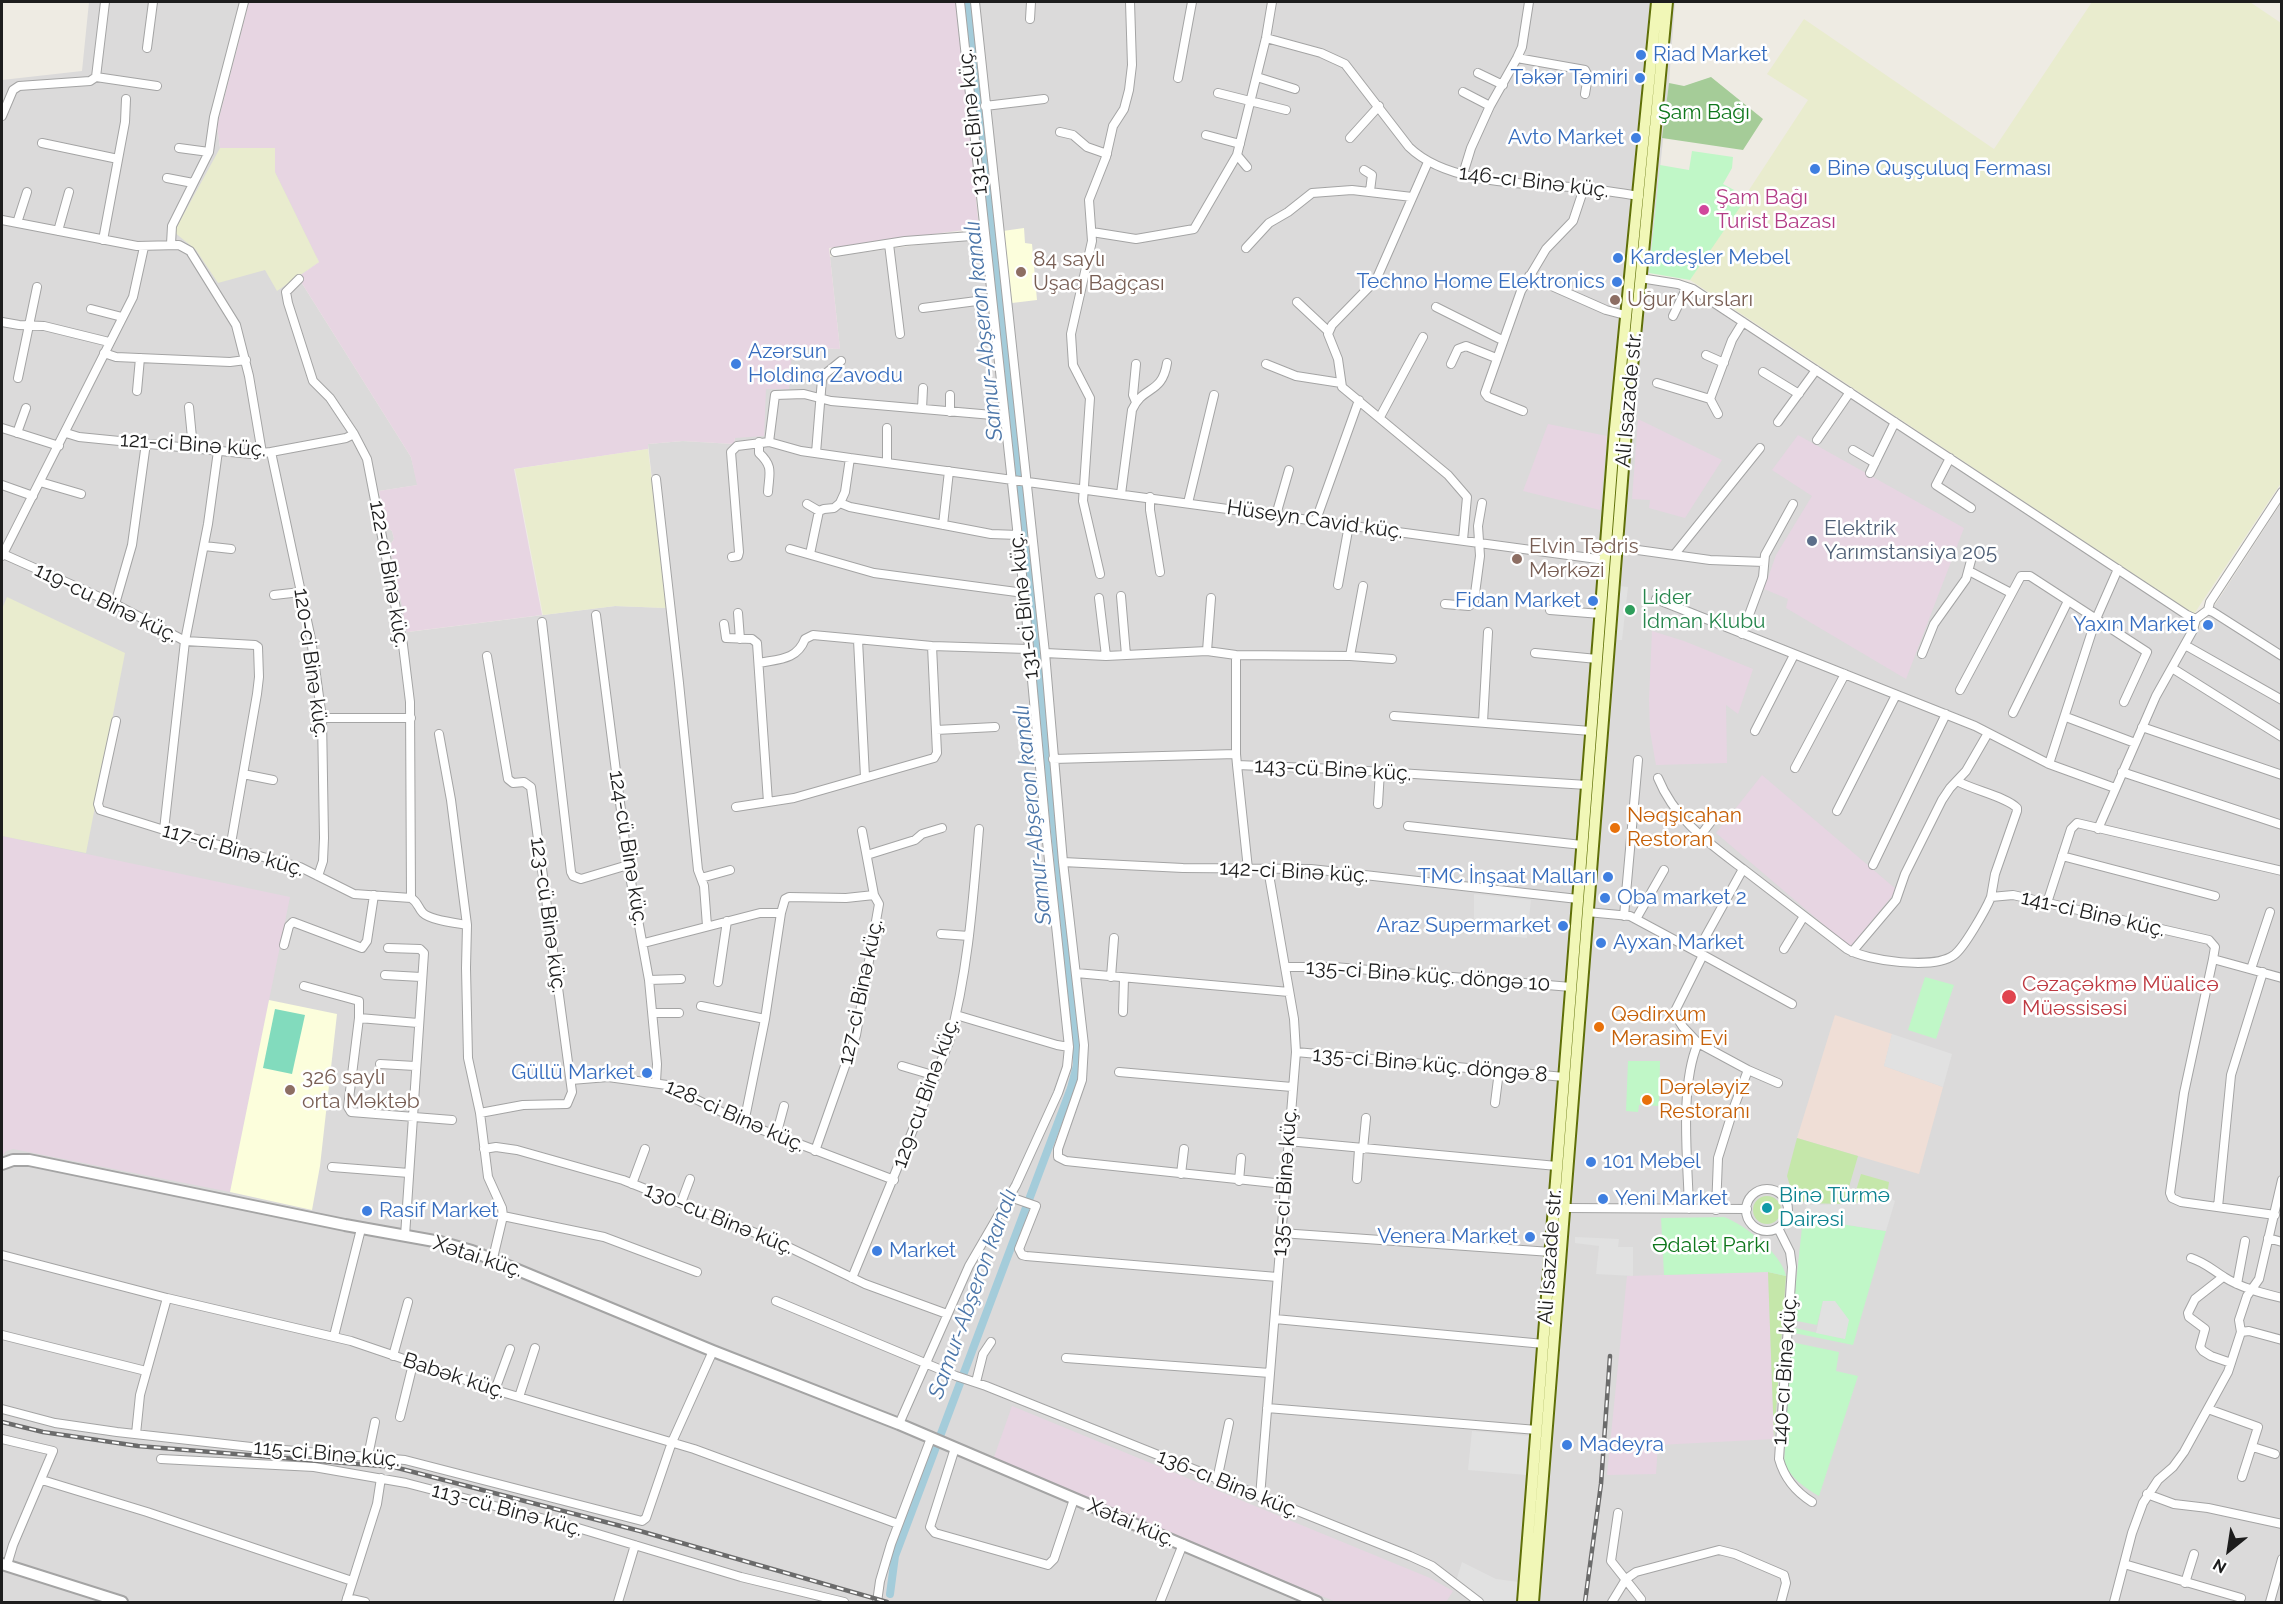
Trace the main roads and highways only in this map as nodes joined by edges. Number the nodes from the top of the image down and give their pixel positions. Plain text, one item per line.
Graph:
1 (1657, 2) edge
2 (1667, 2) edge
3 (1634, 277) junction
4 (1611, 547) junction
5 (1610, 561) junction
6 (1583, 899) junction
7 (1582, 912) junction
8 (1554, 1207) junction
9 (1565, 1208) junction
10 (1523, 1602) edge
11 (1533, 1602) edge

1 - 3 main road, Ali Isazade str.
2 - 3 main road, Ali Isazade str.
3 - 4 main road, Ali Isazade str.
3 - 4 main road, Ali Isazade str.
4 - 5 main road
5 - 6 main road
5 - 6 main road
6 - 7 main road
7 - 8 main road, Ali Isazade str.
7 - 9 main road, Ali Isazade str.
8 - 9 main road
8 - 10 main road, Ali Isazade str.
9 - 11 main road, Ali Isazade str.

